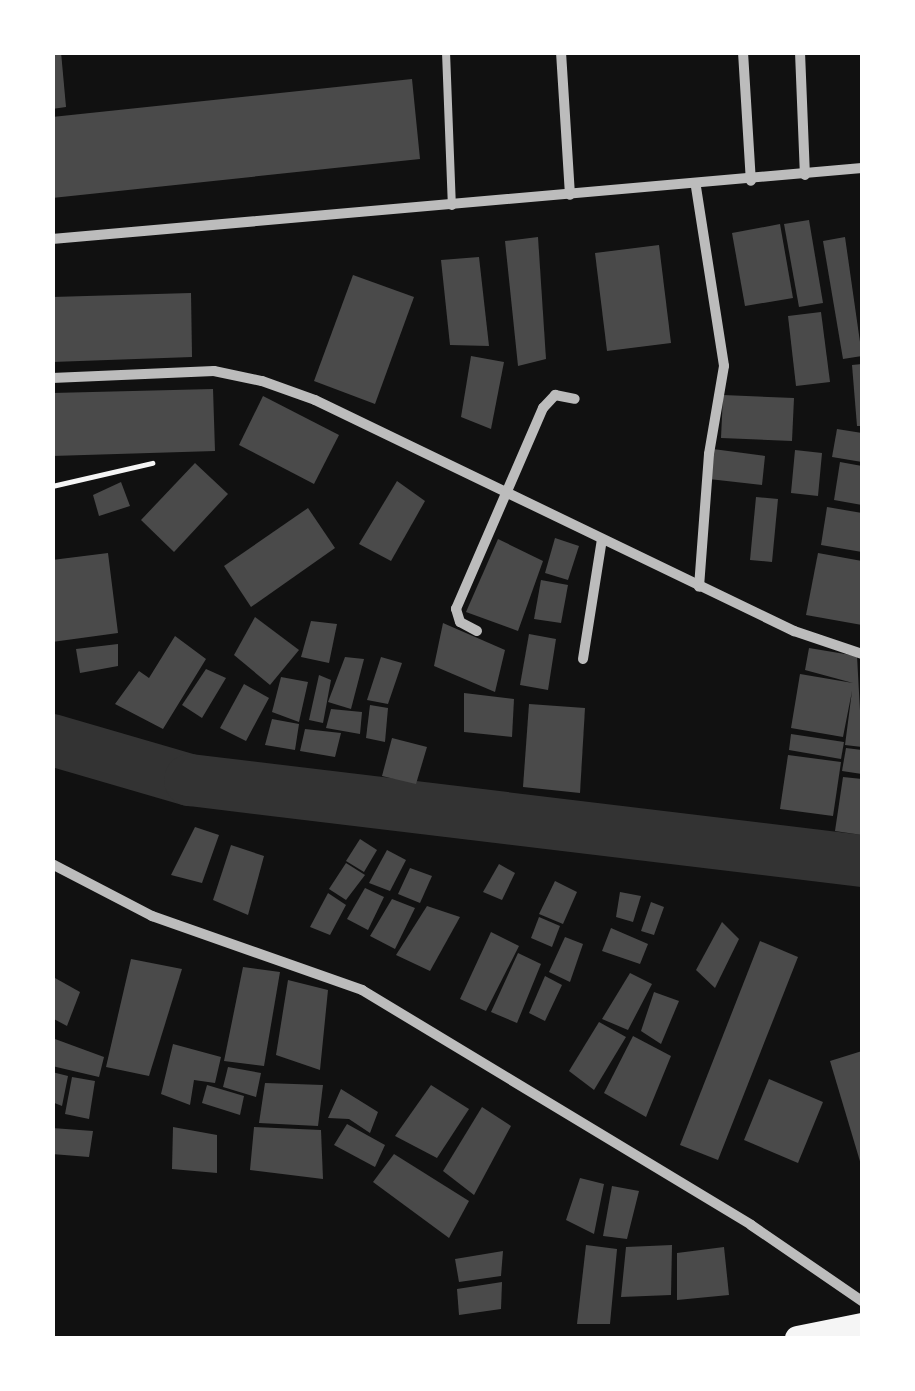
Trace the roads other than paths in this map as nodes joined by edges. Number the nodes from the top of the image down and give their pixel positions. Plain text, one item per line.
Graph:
1 (446, 52) edge
2 (561, 52) edge
3 (743, 52) edge
4 (800, 52) edge
5 (862, 168) edge
6 (805, 175) junction
7 (751, 181) junction
8 (696, 187) junction
9 (570, 195) junction
10 (452, 206) junction
11 (52, 239) edge
12 (52, 378) edge
13 (575, 399) dead end
14 (507, 494) junction
15 (602, 540) junction
16 (699, 587) junction
17 (478, 631) dead end
18 (862, 654) edge
19 (582, 659) dead end
20 (52, 864) edge
21 (862, 1302) edge
22 (862, 1325) edge
23 (798, 1338) edge

1 - 10 lane
2 - 9 street
3 - 7 street
4 - 6 street
5 - 6 street
6 - 7 street
7 - 8 street
8 - 9 street
8 - 16 street
9 - 10 street
10 - 11 street
12 - 14 street
13 - 14 street
14 - 15 street
14 - 17 street
15 - 16 street
15 - 19 street
16 - 18 street
20 - 21 street
22 - 23 highway

